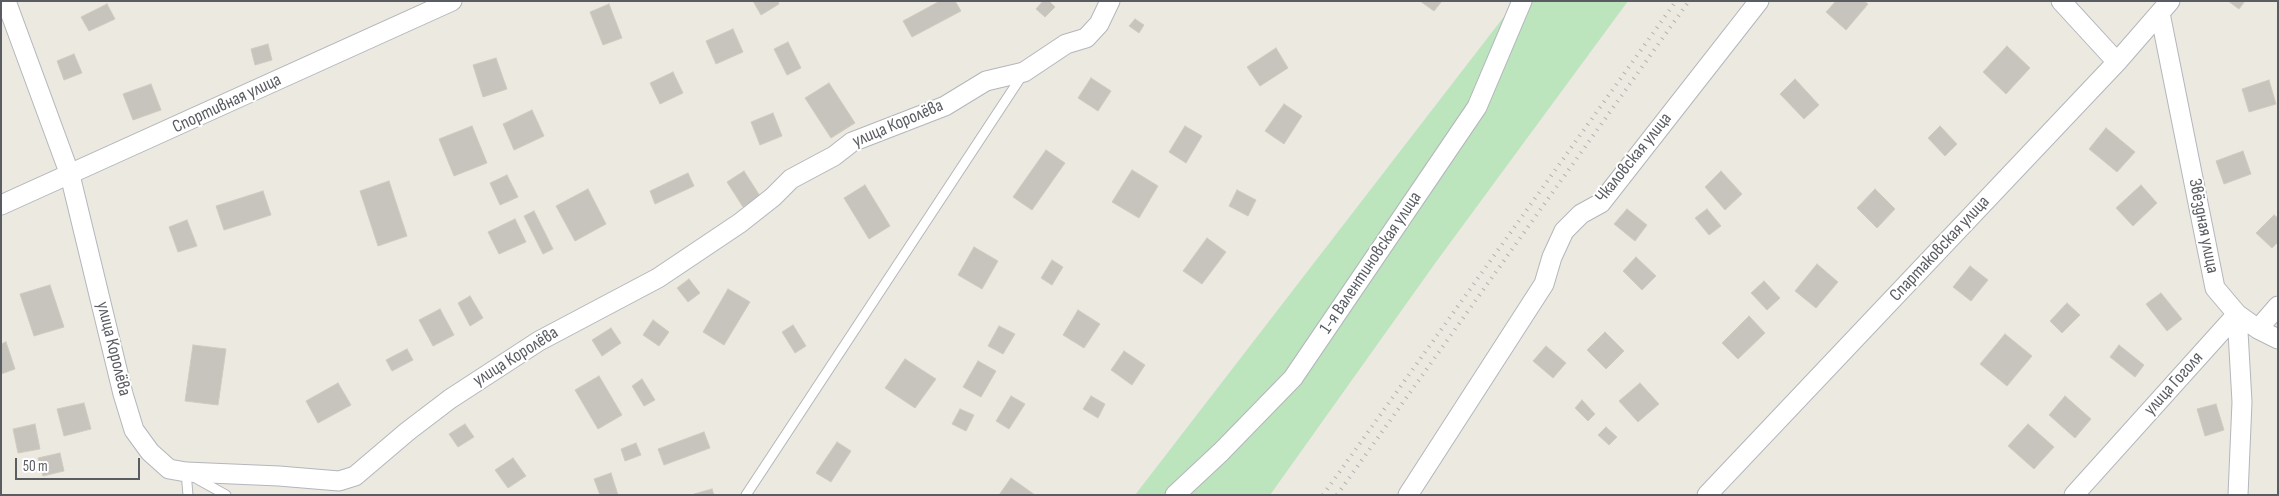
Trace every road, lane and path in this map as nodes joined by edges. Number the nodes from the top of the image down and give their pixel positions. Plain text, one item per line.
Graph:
1 (6, 1) edge
2 (452, 1) edge
3 (1110, 1) edge
4 (1522, 1) edge
5 (1759, 1) edge
6 (2061, 1) edge
7 (2165, 7) edge
8 (2117, 62) junction
9 (1024, 72) junction
10 (70, 176) junction
11 (1, 205) edge
12 (2278, 306) edge
13 (2237, 314) junction
14 (2258, 329) junction
15 (2278, 339) edge
16 (186, 472) junction
17 (188, 495) edge
18 (226, 495) edge
19 (746, 495) edge
20 (1176, 495) edge
21 (1408, 495) edge
22 (1707, 495) edge
23 (2074, 495) edge
24 (2238, 495) edge

1 - 10 street, улица Королёва
2 - 10 street, Спортивная улица
3 - 9 street, улица Королёва
4 - 20 street, 1-я Валентиновская улица
5 - 21 street, Чкаловская улица
6 - 8 street
7 - 8 street, Спартаковская улица
7 - 13 street, Звёздная улица
8 - 22 street, Спартаковская улица
9 - 16 street, улица Королёва
9 - 19 lane
10 - 11 street, Спортивная улица
10 - 16 street, улица Королёва
12 - 14 street
13 - 14 street
13 - 23 street, улица Гоголя
13 - 24 street
14 - 15 street
16 - 17 lane
16 - 18 lane

